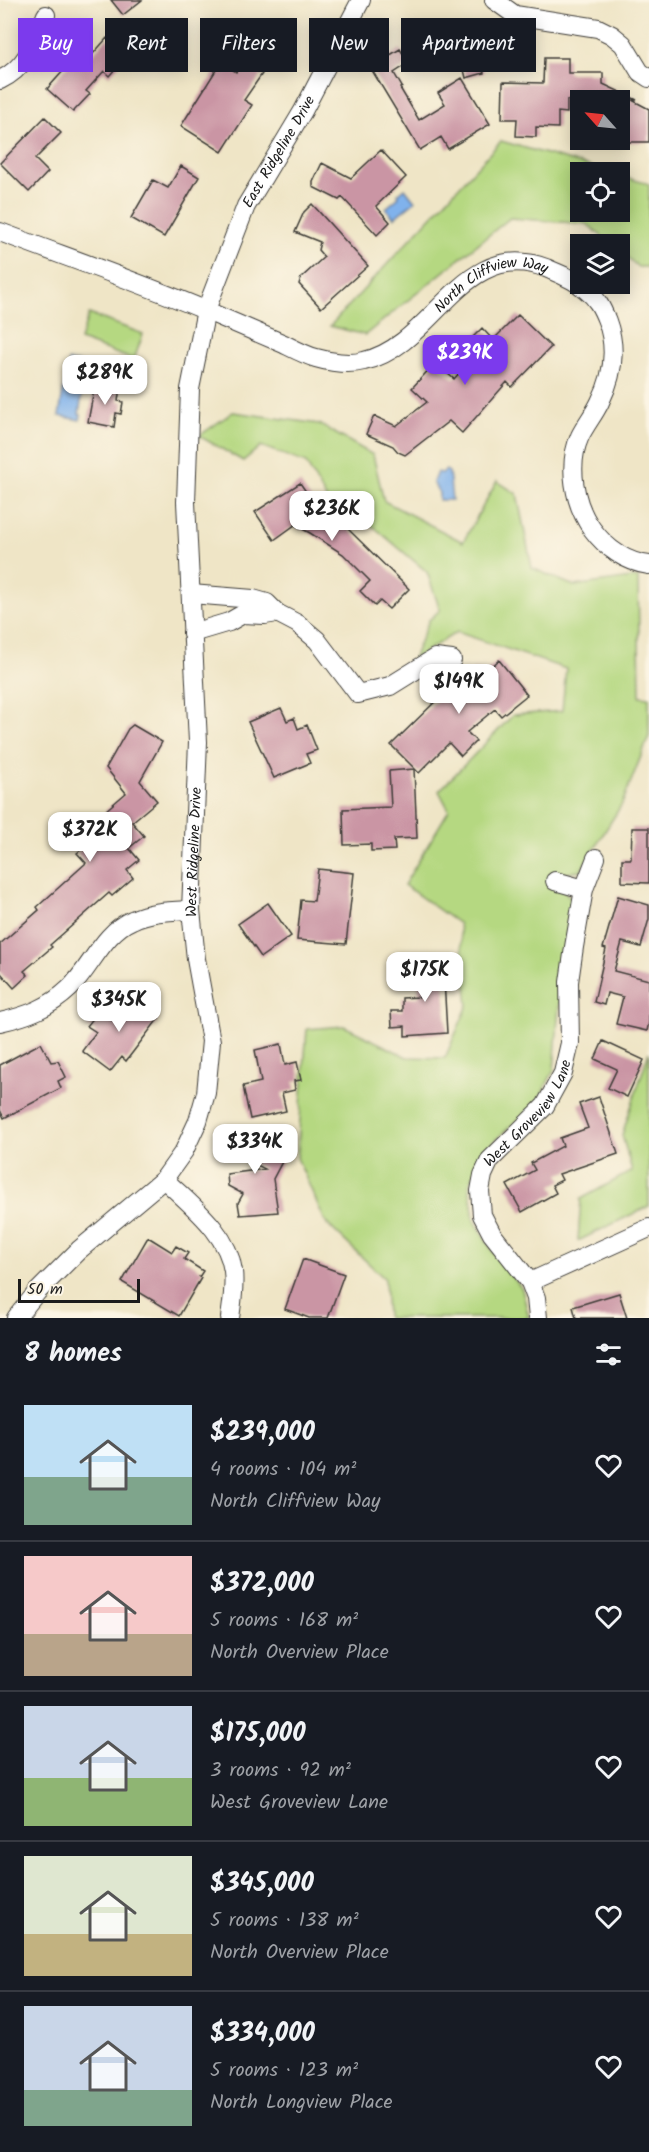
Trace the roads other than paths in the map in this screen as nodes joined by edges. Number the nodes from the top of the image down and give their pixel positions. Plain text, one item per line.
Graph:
1 (362, 0) edge
2 (494, 0) edge
3 (46, 15) dead end
4 (649, 78) edge
5 (0, 80) edge
6 (0, 232) edge
7 (206, 310) junction
8 (649, 565) edge
9 (191, 594) junction
10 (234, 598) junction
11 (277, 613) junction
12 (234, 618) junction
13 (192, 633) junction
14 (452, 660) dead end
15 (596, 858) dead end
16 (555, 881) dead end
17 (584, 889) junction
18 (191, 910) junction
19 (0, 1022) edge
20 (164, 1179) junction
21 (649, 1228) edge
22 (530, 1282) junction
23 (16, 1318) edge
24 (230, 1318) edge
25 (538, 1318) edge

1 - 7 street, East Ridgeline Drive
2 - 4 street
3 - 5 street
6 - 7 street, North Cliffview Way
7 - 8 street, North Cliffview Way
7 - 9 street, West Ridgeline Drive
9 - 10 street
9 - 13 street, West Ridgeline Drive
10 - 11 street
10 - 12 street
11 - 12 street
11 - 14 street
12 - 13 street
13 - 18 street, West Ridgeline Drive
15 - 17 street, West Groveview Lane
16 - 17 street
17 - 22 street, West Groveview Lane
18 - 19 street
18 - 20 street, West Ridgeline Drive
20 - 23 street, West Ridgeline Drive
20 - 24 street
21 - 22 street
22 - 25 street, West Groveview Lane

